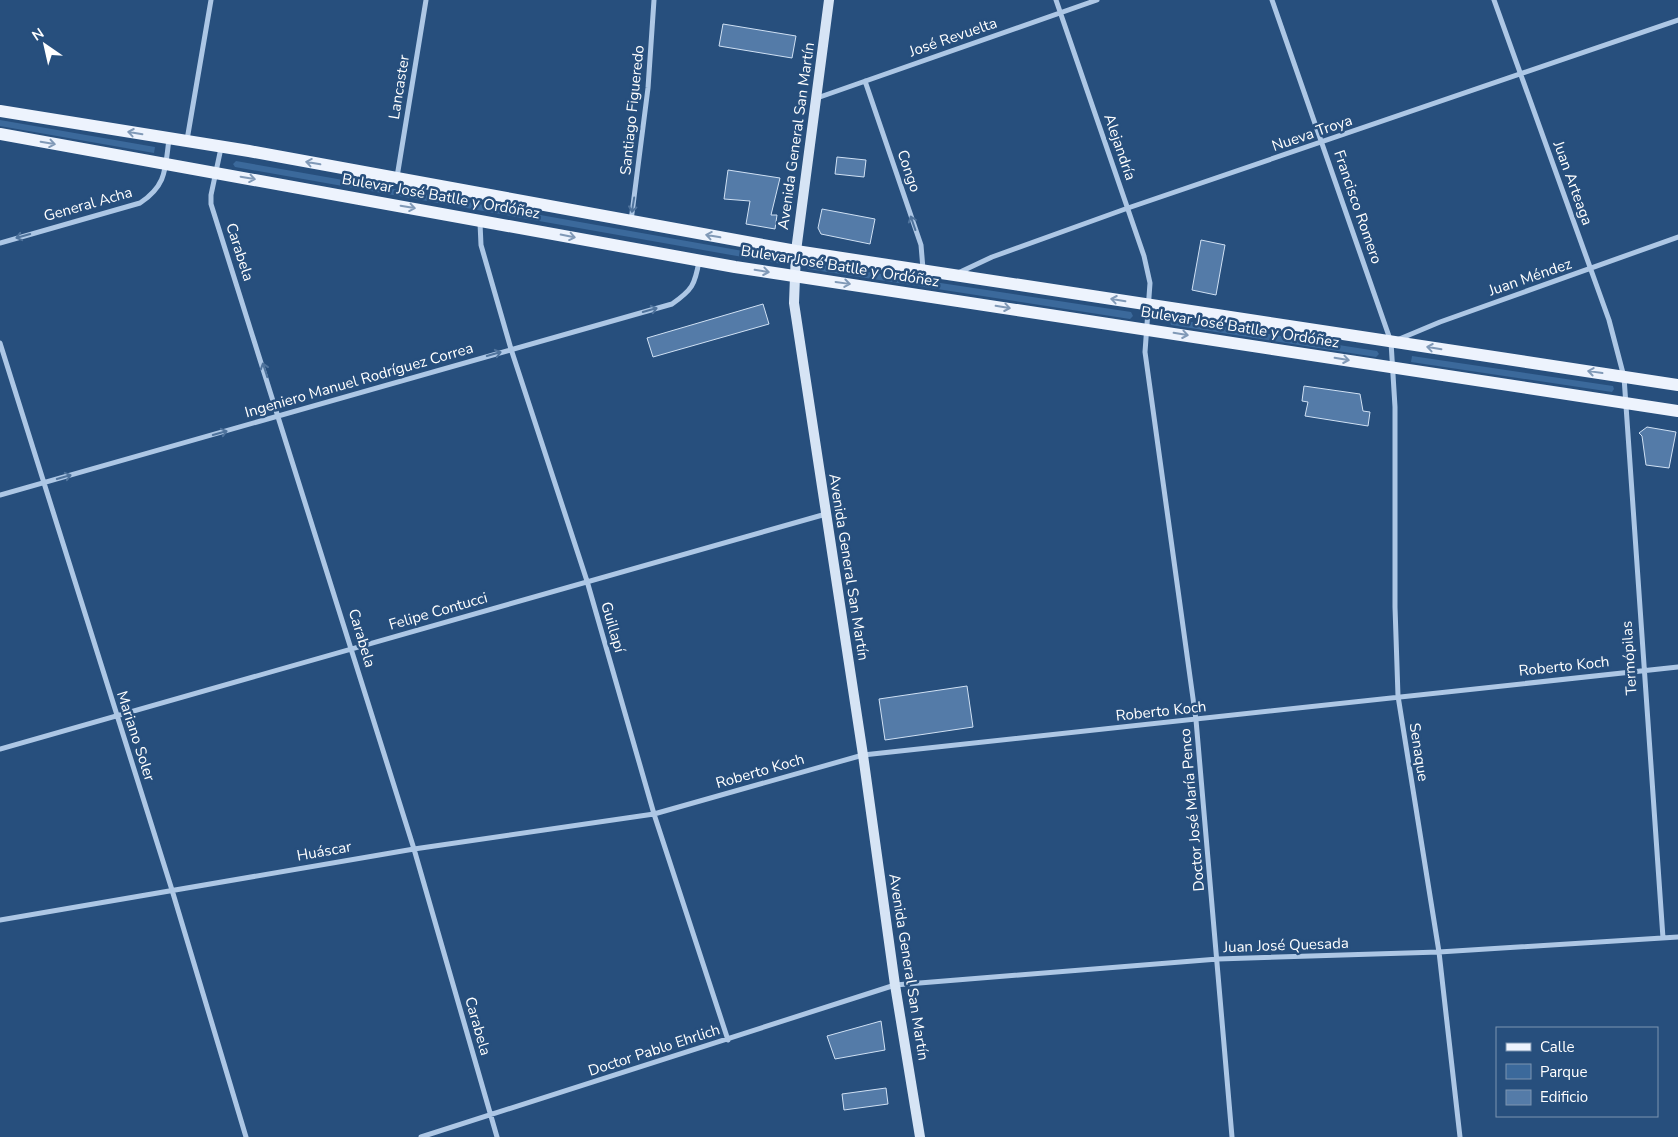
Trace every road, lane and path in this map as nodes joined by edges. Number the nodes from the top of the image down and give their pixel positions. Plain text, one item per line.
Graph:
1 (211, 0) edge
2 (426, 0) edge
3 (654, 0) edge
4 (829, 0) edge
5 (1056, 0) edge
6 (1097, 0) edge
7 (1272, 0) edge
8 (1494, 0) edge
9 (1060, 12) junction
10 (1678, 20) edge
11 (1521, 74) junction
12 (865, 81) junction
13 (818, 98) junction
14 (0, 111) edge
15 (0, 134) edge
16 (169, 139) junction
17 (187, 142) junction
18 (1322, 142) junction
19 (221, 148) junction
20 (166, 163) junction
21 (216, 172) junction
22 (397, 178) junction
23 (1128, 208) junction
24 (479, 220) junction
25 (631, 221) junction
26 (1678, 237) edge
27 (0, 242) edge
28 (796, 251) junction
29 (699, 260) junction
30 (1591, 269) junction
31 (923, 270) junction
32 (956, 274) junction
33 (795, 276) junction
34 (1148, 304) junction
35 (1146, 329) junction
36 (1391, 342) junction
37 (0, 343) edge
38 (511, 349) junction
39 (1394, 367) junction
40 (1624, 377) junction
41 (1678, 385) edge
42 (1626, 403) junction
43 (1678, 411) edge
44 (280, 417) junction
45 (44, 483) junction
46 (0, 495) edge
47 (826, 514) junction
48 (586, 581) junction
49 (353, 648) junction
50 (1678, 667) edge
51 (1642, 671) junction
52 (1398, 696) junction
53 (117, 717) junction
54 (1196, 720) junction
55 (0, 749) edge
56 (863, 755) junction
57 (654, 814) junction
58 (414, 849) junction
59 (172, 890) junction
60 (0, 920) edge
61 (1663, 938) junction
62 (1678, 938) edge
63 (1439, 952) junction
64 (1218, 959) junction
65 (895, 985) junction
66 (728, 1040) junction
67 (490, 1115) junction
68 (246, 1137) edge
69 (421, 1137) edge
70 (497, 1137) edge
71 (920, 1137) edge
72 (1232, 1137) edge
73 (1460, 1137) edge

1 - 17 street
2 - 22 street, Lancaster
3 -> 25 street, Santiago Figueredo
4 - 13 main road, Avenida General San Martín
5 - 9 street, Alejandría
6 - 9 street, José Revuelta
7 - 18 street, Francisco Romero
8 - 11 street, Juan Arteaga
9 - 12 street, José Revuelta
9 - 23 street, Alejandría
10 - 11 street, Nueva Troya
11 - 18 street, Nueva Troya
11 - 30 street, Juan Arteaga
12 - 13 street, José Revuelta
31 -> 12 street, Congo
13 - 28 main road, Avenida General San Martín
16 -> 14 main road, Bulevar José Batlle y Ordóñez
15 -> 20 main road, Bulevar José Batlle y Ordóñez
16 - 17 main road, Bulevar José Batlle y Ordóñez
16 - 20 street, General Acha
17 - 19 main road, Bulevar José Batlle y Ordóñez
18 - 23 street, Nueva Troya
18 - 36 street, Francisco Romero
19 - 21 street, Carabela
22 -> 19 main road, Bulevar José Batlle y Ordóñez
20 - 21 main road, Bulevar José Batlle y Ordóñez
20 -> 27 street, General Acha
21 -> 24 main road, Bulevar José Batlle y Ordóñez
44 -> 21 street, Carabela
22 - 25 main road, Bulevar José Batlle y Ordóñez
23 - 32 street, Nueva Troya
23 - 34 street, Alejandría
24 -> 29 main road, Bulevar José Batlle y Ordóñez
24 - 38 street, Guillapí
28 -> 25 main road, Bulevar José Batlle y Ordóñez
26 - 30 street, Juan Méndez
28 - 31 main road, Bulevar José Batlle y Ordóñez
28 - 33 main road, Avenida General San Martín
29 -> 33 main road, Bulevar José Batlle y Ordóñez
38 -> 29 street, Ingeniero Manuel Rodríguez Correa
30 - 36 street, Juan Méndez
30 - 40 street, Juan Arteaga
31 - 32 main road, Bulevar José Batlle y Ordóñez
34 -> 32 main road, Bulevar José Batlle y Ordóñez
33 -> 35 main road, Bulevar José Batlle y Ordóñez
33 - 47 main road, Avenida General San Martín
34 - 35 street, Doctor José María Penco
34 - 36 main road, Bulevar José Batlle y Ordóñez
35 -> 39 main road, Bulevar José Batlle y Ordóñez
35 - 54 street, Doctor José María Penco
36 - 39 street, Francisco Romero
40 -> 36 main road, Bulevar José Batlle y Ordóñez
37 - 45 street, Mariano Soler
44 -> 38 street, Ingeniero Manuel Rodríguez Correa
38 - 48 street, Guillapí
39 - 42 main road, Bulevar José Batlle y Ordóñez
39 - 52 street, Senaque
40 - 41 main road, Bulevar José Batlle y Ordóñez
40 - 42 street, Termópilas
42 - 43 main road, Bulevar José Batlle y Ordóñez
42 - 51 street, Termópilas
45 -> 44 street, Ingeniero Manuel Rodríguez Correa
44 - 49 street, Carabela
45 - 46 street, Ingeniero Manuel Rodríguez Correa
45 - 53 street, Mariano Soler
47 - 48 street, Felipe Contucci
47 - 56 main road, Avenida General San Martín
48 - 49 street, Felipe Contucci
48 - 57 street, Guillapí
49 - 53 street, Felipe Contucci
49 - 58 street, Carabela
50 - 51 street, Roberto Koch
51 - 52 street, Roberto Koch
51 - 61 street, Termópilas
52 - 54 street, Roberto Koch
52 - 63 street, Senaque
53 - 55 street, Felipe Contucci
53 - 59 street, Mariano Soler
54 - 56 street, Roberto Koch
54 - 64 street, Doctor José María Penco
56 - 57 street, Roberto Koch
56 - 65 main road, Avenida General San Martín
57 - 58 street, Huáscar
57 - 66 street, Guillapí
58 - 59 street, Huáscar
58 - 67 street, Carabela
59 - 60 street, Huáscar
59 - 68 street, Mariano Soler
61 - 62 street, Juan José Quesada
61 - 63 street, Juan José Quesada
63 - 64 street, Juan José Quesada
63 - 73 street, Senaque
64 - 65 street, Juan José Quesada
64 - 72 street, Doctor José María Penco
65 - 66 street, Doctor Pablo Ehrlich
65 - 71 main road, Avenida General San Martín
66 - 67 street, Doctor Pablo Ehrlich
67 - 69 street, Doctor Pablo Ehrlich
67 - 70 street, Carabela

